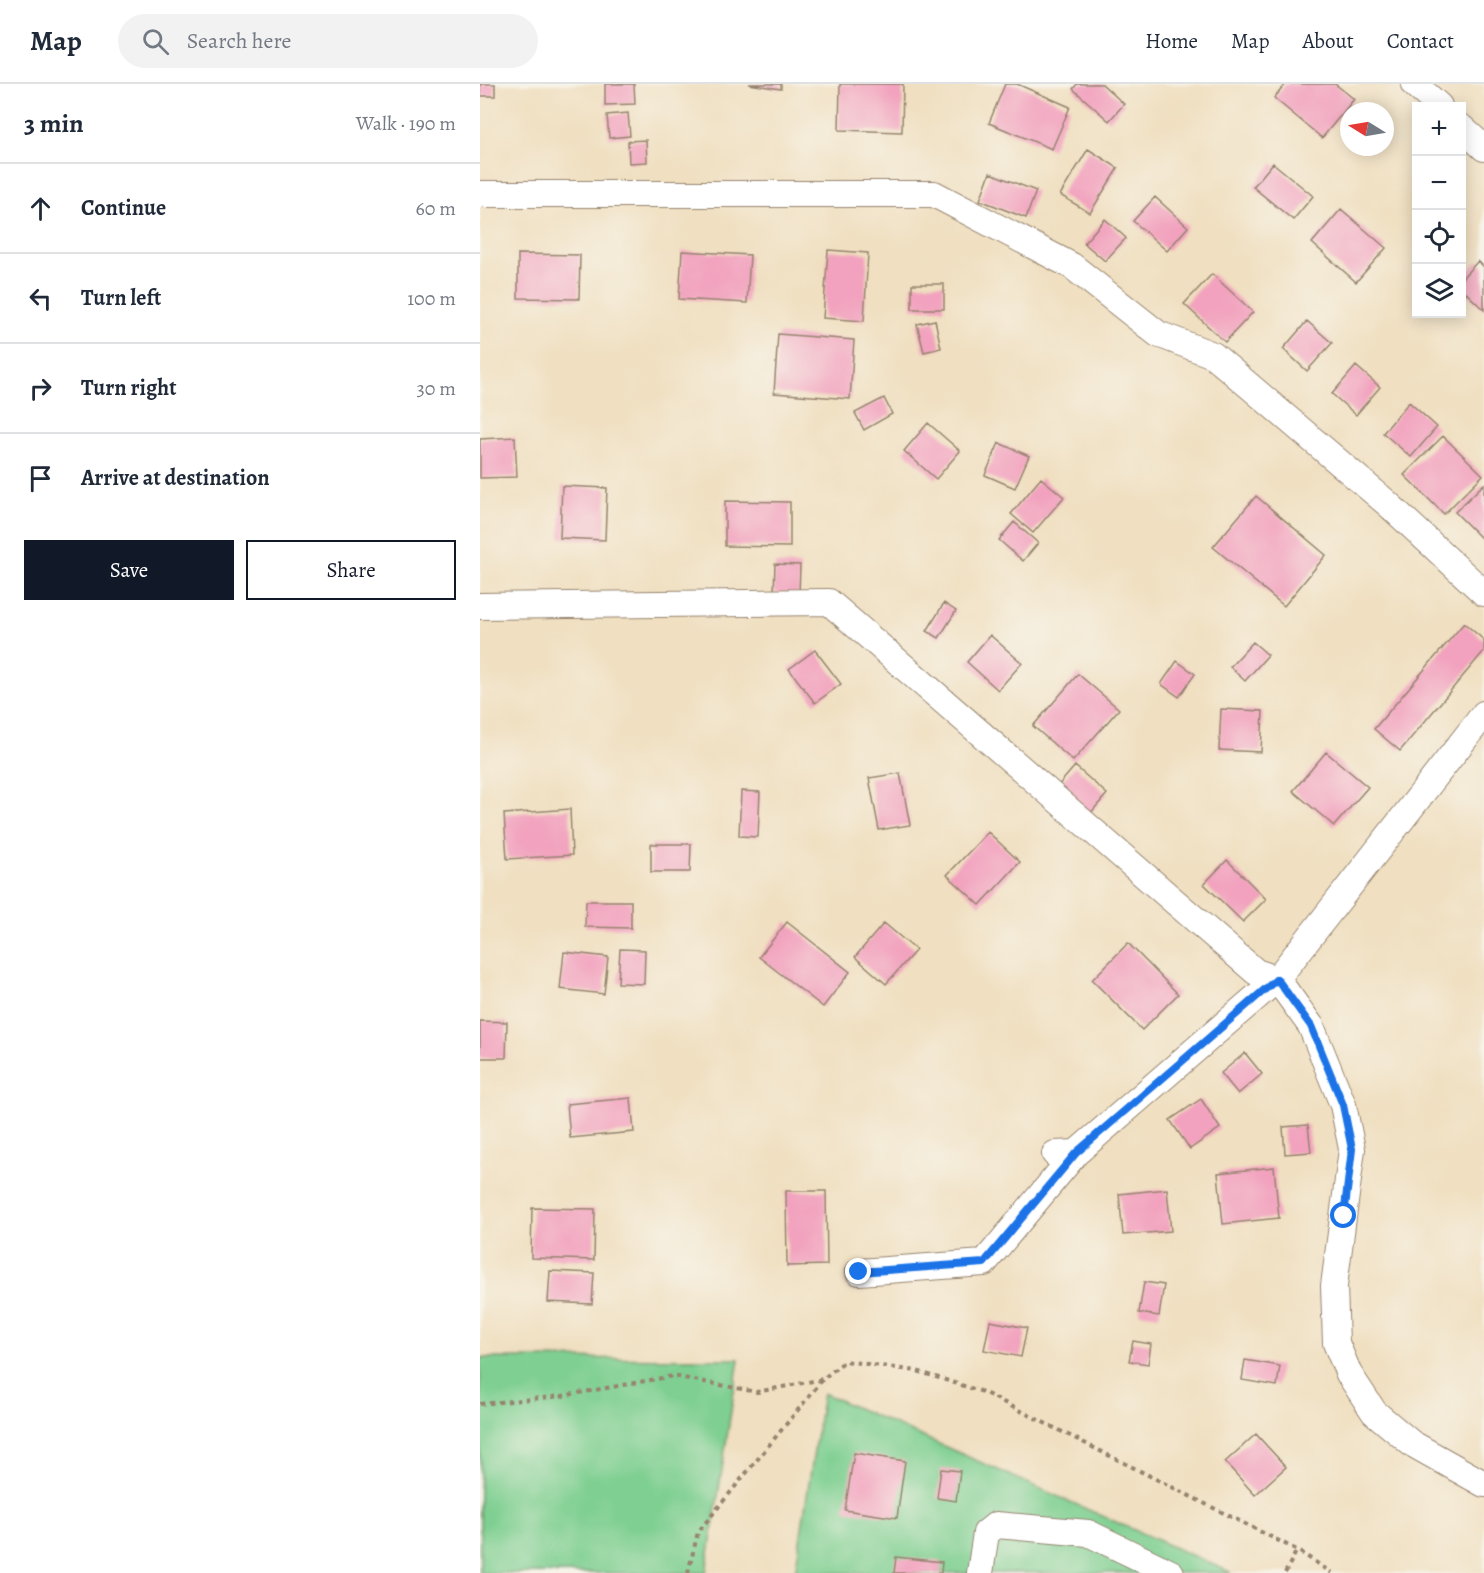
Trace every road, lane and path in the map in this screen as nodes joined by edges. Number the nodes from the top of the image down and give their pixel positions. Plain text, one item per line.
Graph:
1 (1414, 84) edge
2 (1434, 102) edge
3 (1466, 132) edge
4 (1484, 148) edge
5 (480, 194) edge
6 (1484, 593) edge
7 (480, 606) edge
8 (1484, 714) edge
9 (1277, 979) junction
10 (859, 1272) dead end
11 (824, 1378) junction
12 (480, 1404) edge
13 (1484, 1484) edge
14 (1297, 1550) junction
15 (688, 1573) edge
16 (980, 1573) edge
17 (1171, 1573) edge
18 (1285, 1573) edge
19 (1332, 1573) edge

1 - 2 street
3 - 4 street
5 - 6 street
7 - 9 street
8 - 9 street
9 - 10 street
9 - 13 street
11 - 12 path
11 - 14 path
11 - 15 path
14 - 18 path
14 - 19 path
16 - 17 street

